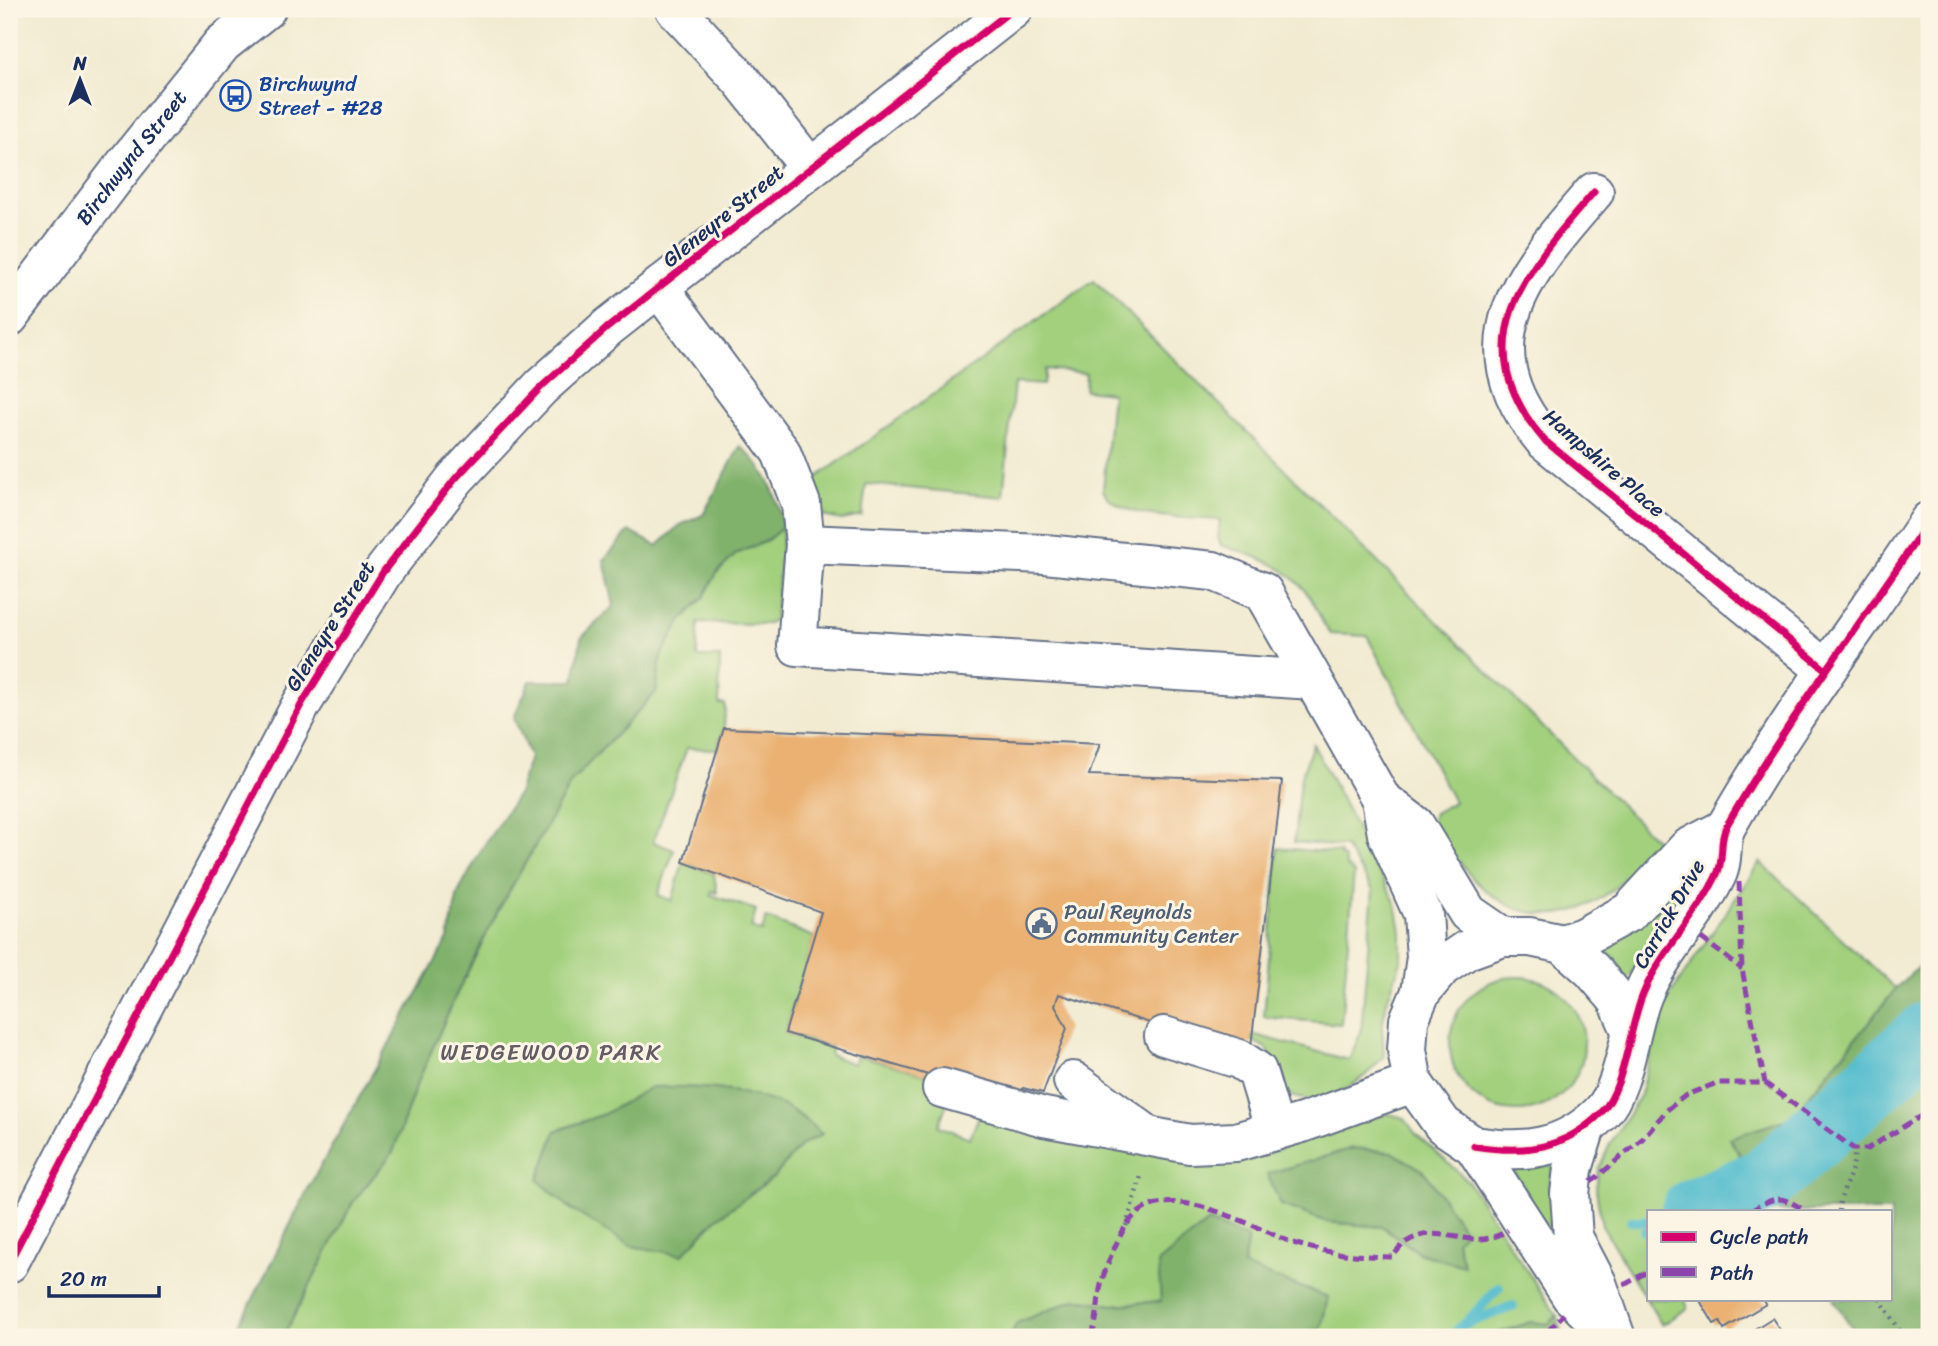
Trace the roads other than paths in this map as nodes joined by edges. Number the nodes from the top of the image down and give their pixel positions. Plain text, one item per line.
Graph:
1 (266, 9) edge
2 (675, 9) edge
3 (1013, 9) edge
4 (810, 168) junction
5 (1594, 192) dead end
6 (660, 289) junction
7 (9, 317) edge
8 (1929, 521) edge
9 (805, 544) junction
10 (1826, 670) junction
11 (1314, 680) junction
12 (1381, 799) junction
13 (1724, 829) junction
14 (1503, 937) junction
15 (1563, 944) junction
16 (1421, 992) junction
17 (1630, 1028) junction
18 (1164, 1036) dead end
19 (1073, 1081) dead end
20 (1413, 1083) junction
21 (942, 1088) dead end
22 (1586, 1127) junction
23 (1275, 1131) junction
24 (1152, 1139) junction
25 (1474, 1146) junction
26 (9, 1263) edge
27 (1614, 1337) edge

1 - 7 street, Birchwynd Street
2 - 4 street
3 - 4 street, Gleneyre Street
4 - 6 street, Gleneyre Street
5 - 10 street, Hampshire Place
6 - 9 street
6 - 26 street, Gleneyre Street
8 - 10 street, Carrick Drive
9 - 11 street
9 - 11 street
10 - 13 street, Carrick Drive
11 - 12 street
12 - 14 street
12 - 16 street
13 - 15 street, Carrick Drive
13 - 17 street, Carrick Drive
14 - 15 street, Carrick Drive
14 - 16 street, Carrick Drive
15 - 17 street
16 - 20 street, Carrick Drive
17 - 22 street, Carrick Drive
18 - 23 street
19 - 24 street
20 - 23 street
20 - 25 street, Carrick Drive
21 - 24 street
22 - 25 street, Carrick Drive
22 - 27 street, Carrick Drive
23 - 24 street
25 - 27 street, Carrick Drive

